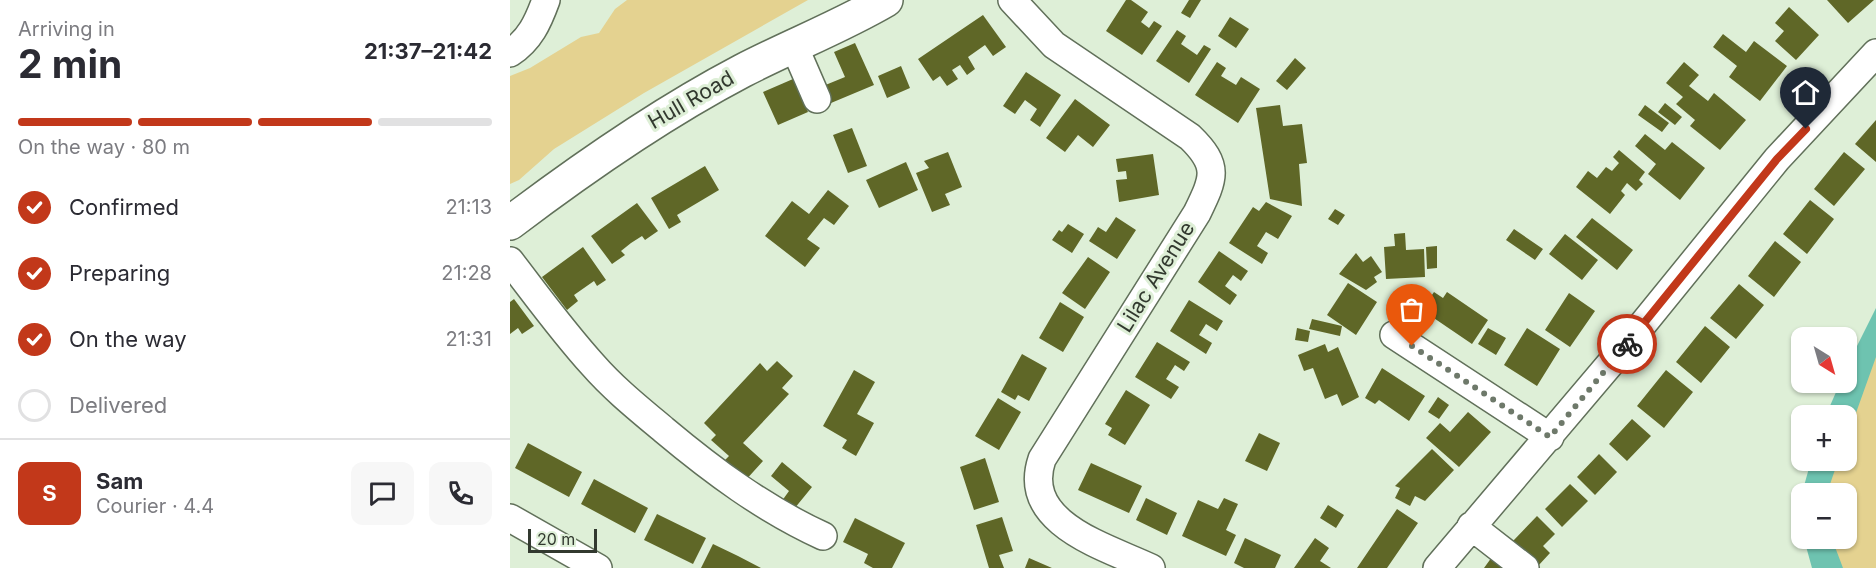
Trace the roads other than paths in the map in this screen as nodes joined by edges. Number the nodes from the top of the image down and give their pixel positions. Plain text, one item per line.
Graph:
1 (546, 0) edge
2 (886, 0) edge
3 (1012, 0) edge
4 (794, 46) junction
5 (510, 53) edge
6 (1876, 53) edge
7 (817, 99) dead end
8 (510, 223) edge
9 (510, 261) edge
10 (1395, 335) dead end
11 (1550, 437) junction
12 (510, 518) edge
13 (1472, 526) junction
14 (824, 536) dead end
15 (598, 568) edge
16 (1151, 568) edge
17 (1437, 568) edge
18 (1525, 568) edge

1 - 5 street
2 - 4 main road, Hull Road
3 - 16 street, Lilac Avenue
4 - 7 street
4 - 8 main road, Hull Road
6 - 11 street
9 - 14 street
10 - 11 street
11 - 13 street
12 - 15 street
13 - 17 street
13 - 18 street

